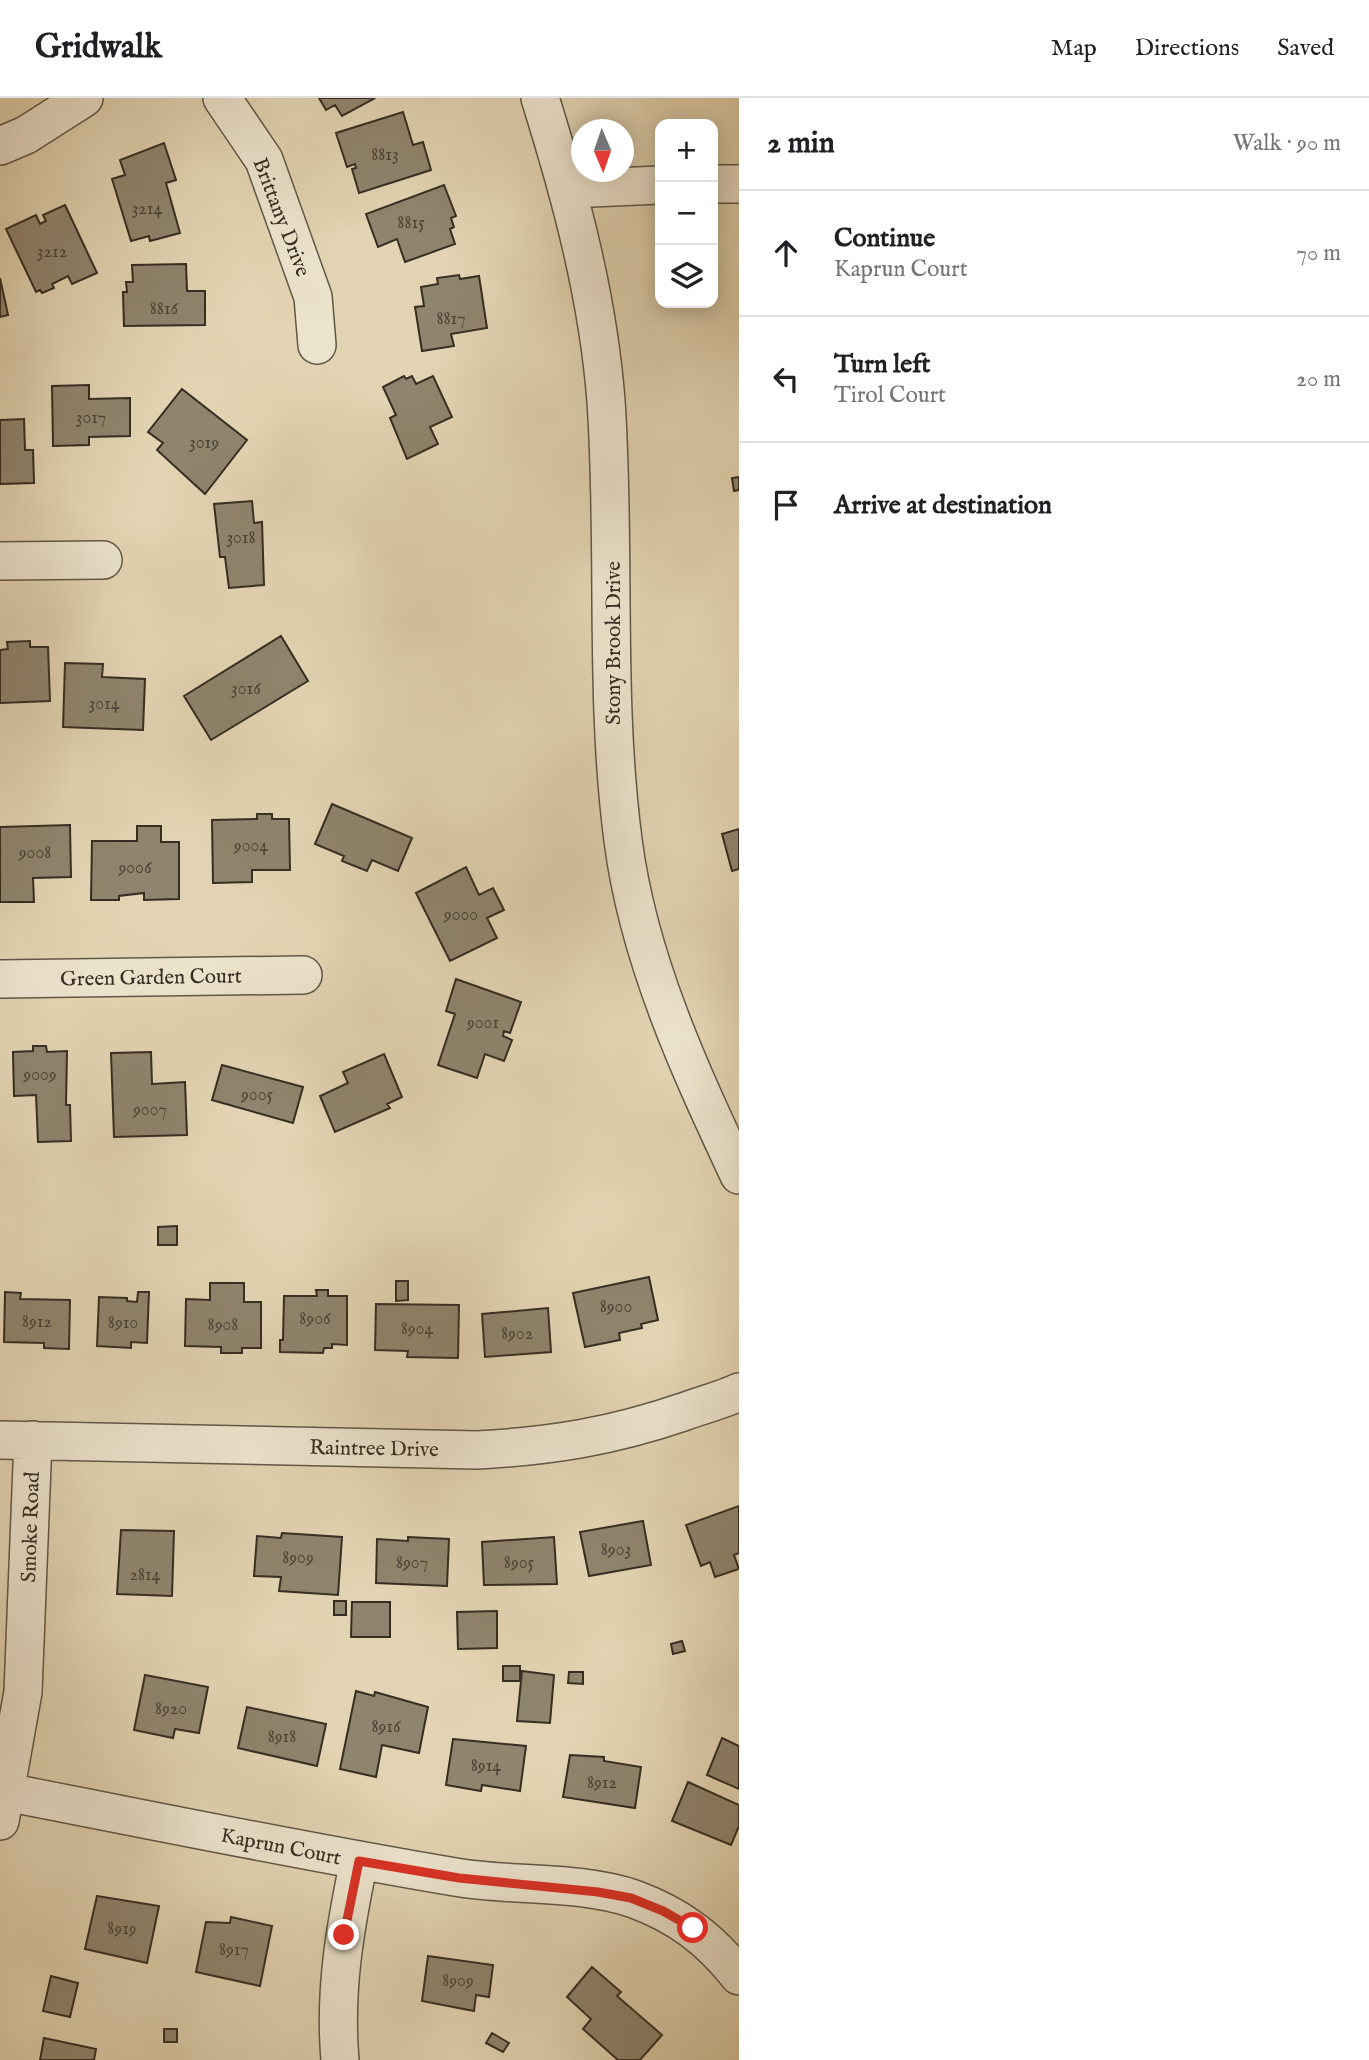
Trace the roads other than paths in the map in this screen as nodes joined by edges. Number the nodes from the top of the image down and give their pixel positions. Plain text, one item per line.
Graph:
1 (84, 98) edge
2 (222, 98) edge
3 (540, 98) edge
4 (0, 146) edge
5 (718, 184) edge
6 (739, 184) edge
7 (655, 185) edge
8 (568, 189) junction
9 (317, 345) dead end
10 (103, 560) dead end
11 (0, 561) edge
12 (303, 975) dead end
13 (0, 979) edge
14 (739, 1175) edge
15 (739, 1392) edge
16 (17, 1440) edge
17 (3, 1807) edge
18 (359, 1861) junction
19 (739, 1976) edge
20 (340, 2060) edge

1 - 4 street
2 - 9 street, Brittany Drive
3 - 8 street, Stony Brook Drive
5 - 6 street
7 - 8 street
8 - 14 street, Stony Brook Drive
10 - 11 street
12 - 13 street, Green Garden Court
15 - 16 street, Raintree Drive
16 - 17 street, Smoke Road
17 - 18 street, Kaprun Court
18 - 19 street, Kaprun Court
18 - 20 street

